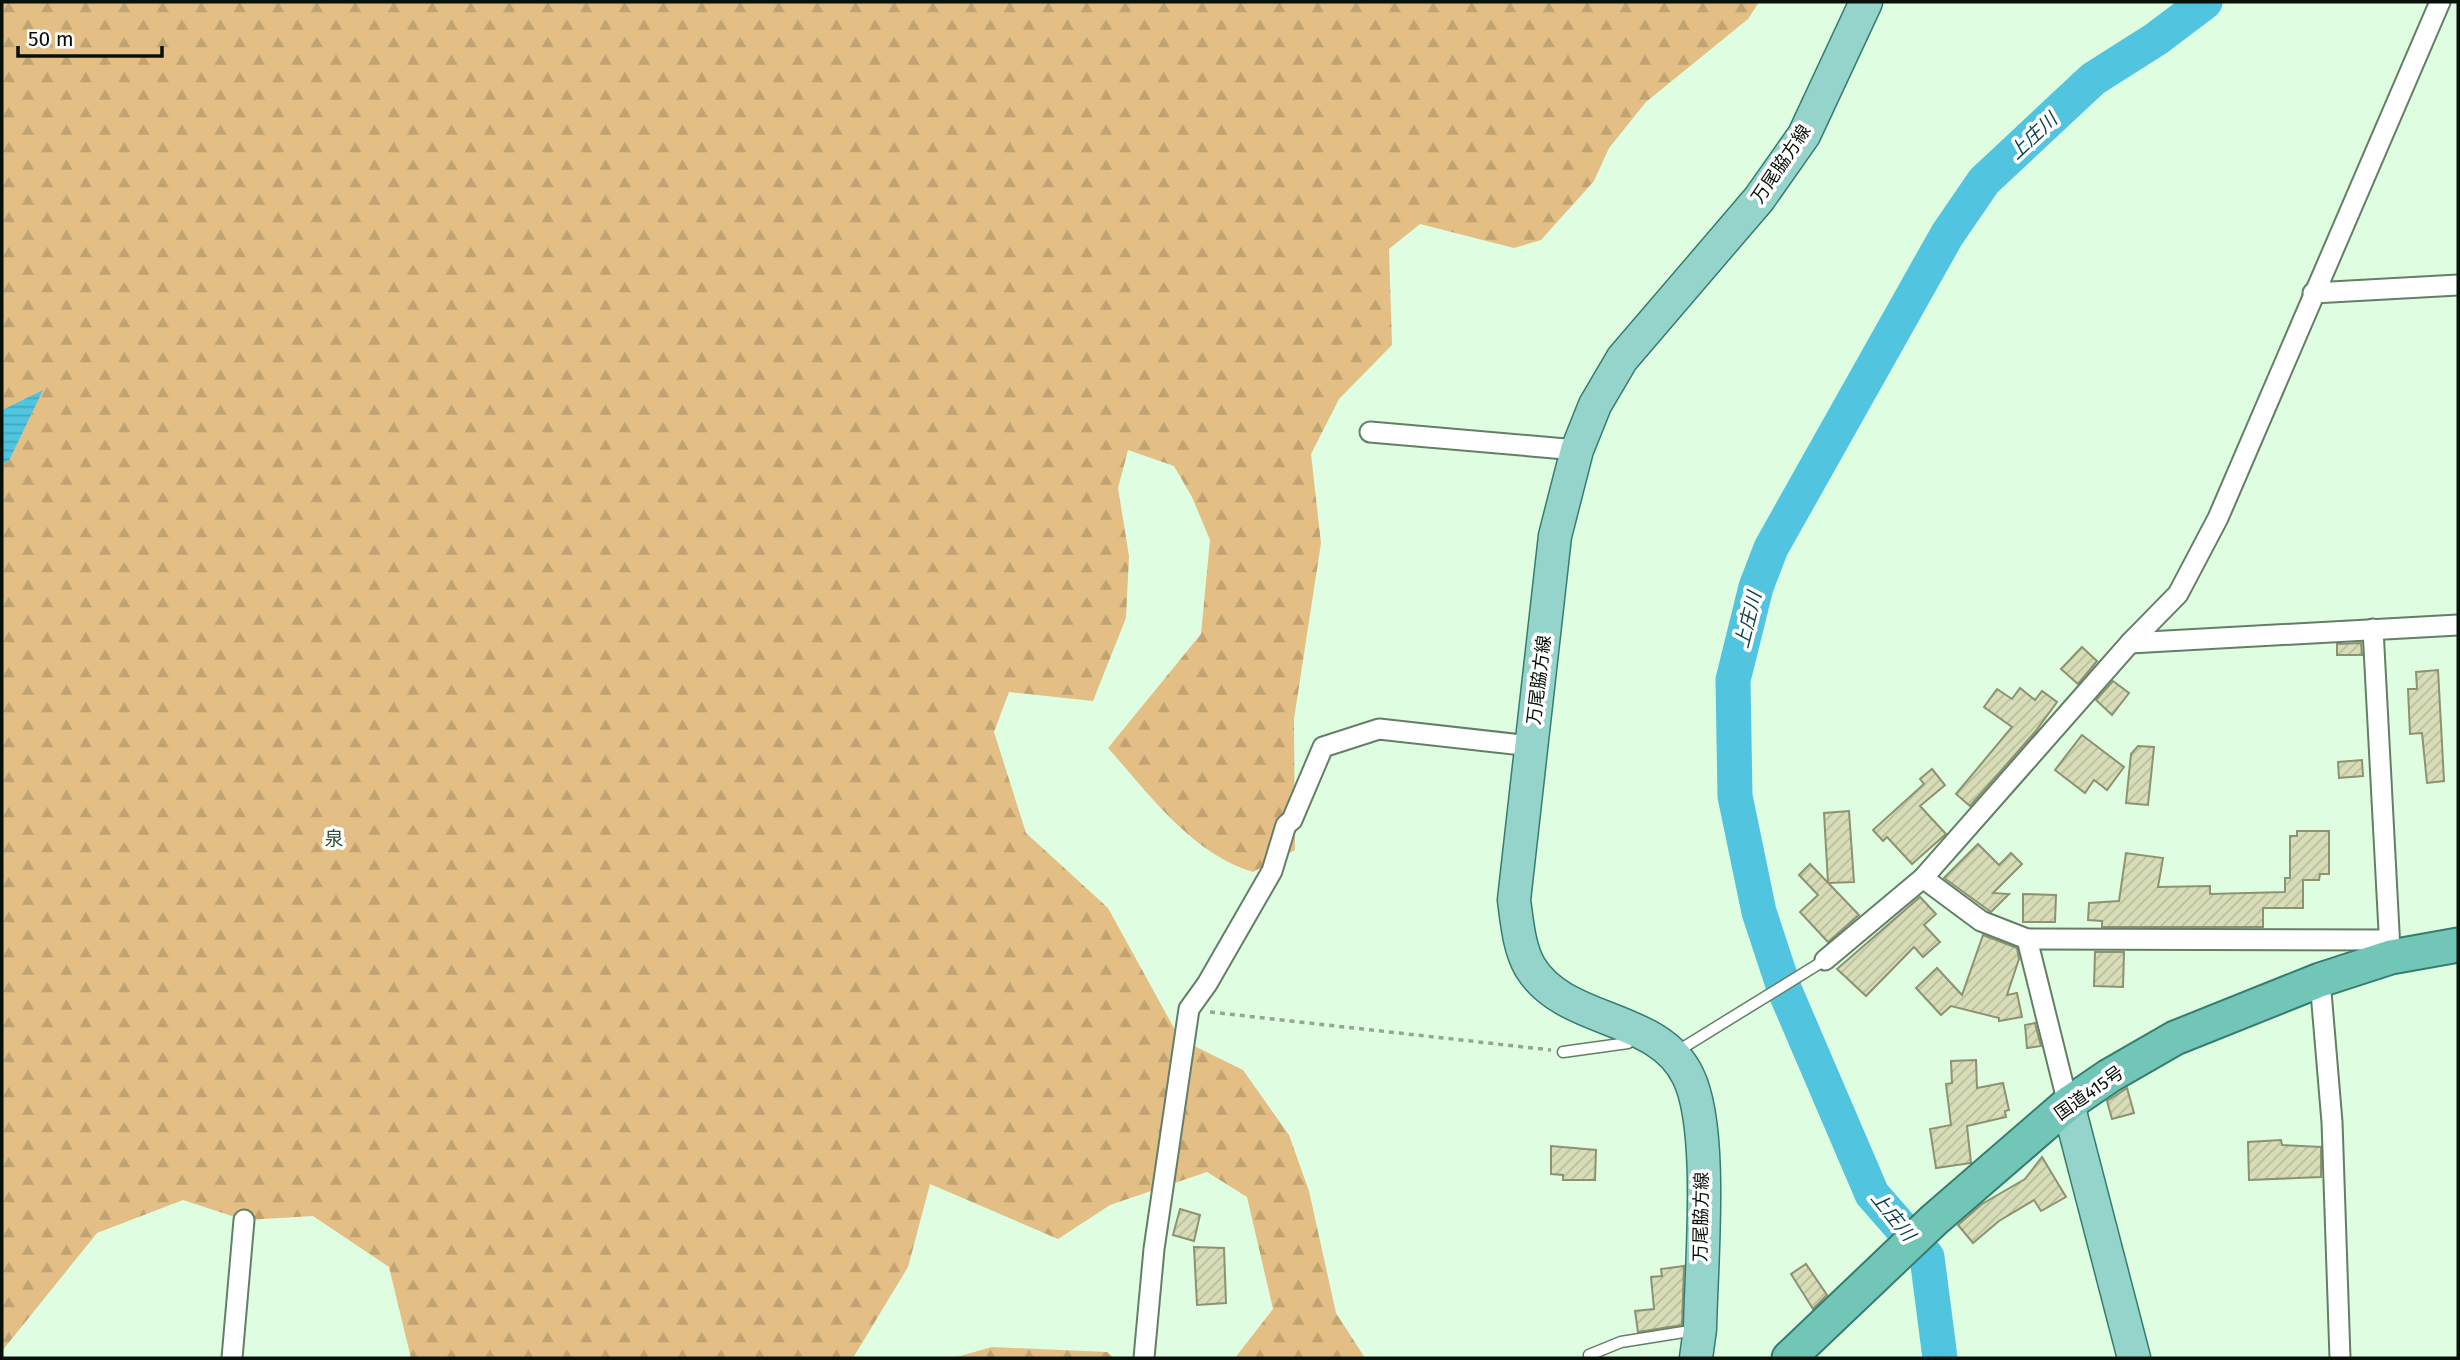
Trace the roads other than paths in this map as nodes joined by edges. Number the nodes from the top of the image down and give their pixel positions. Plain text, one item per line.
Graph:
1 (1866, 2) edge
2 (2440, 2) edge
3 (2458, 285) edge
4 (2314, 293) junction
5 (1370, 432) dead end
6 (1577, 450) junction
7 (2458, 625) edge
8 (2373, 629) junction
9 (2130, 643) junction
10 (1531, 746) junction
11 (1923, 878) junction
12 (2027, 940) junction
13 (2458, 945) edge
14 (2390, 948) junction
15 (1825, 960) joint
16 (2320, 980) junction
17 (1638, 1030) junction
18 (1563, 1052) road end
19 (1673, 1053) junction
20 (2068, 1104) junction
21 (244, 1220) dead end
22 (1698, 1344) edge
23 (1589, 1355) dead end
24 (232, 1358) edge
25 (1144, 1358) edge
26 (1789, 1358) edge
27 (2134, 1358) edge
28 (2340, 1358) edge

1 - 6 main road, 万尾脇方線
2 - 4 street
3 - 4 street
4 - 9 street
5 - 6 street
6 - 10 main road, 万尾脇方線
7 - 8 street
8 - 9 street
8 - 14 street
9 - 11 street
10 - 17 main road, 万尾脇方線
10 - 25 street
11 - 12 street
11 - 15 street
12 - 14 street
12 - 20 street
13 - 14 highway, 国道415号
14 - 16 highway, 国道415号
15 - 19 lane
16 - 20 highway, 国道415号
16 - 28 street
17 - 18 lane
17 - 19 main road, 万尾脇方線
19 - 22 main road, 万尾脇方線
20 - 26 highway, 国道415号
20 - 27 main road
21 - 24 street
22 - 23 lane

